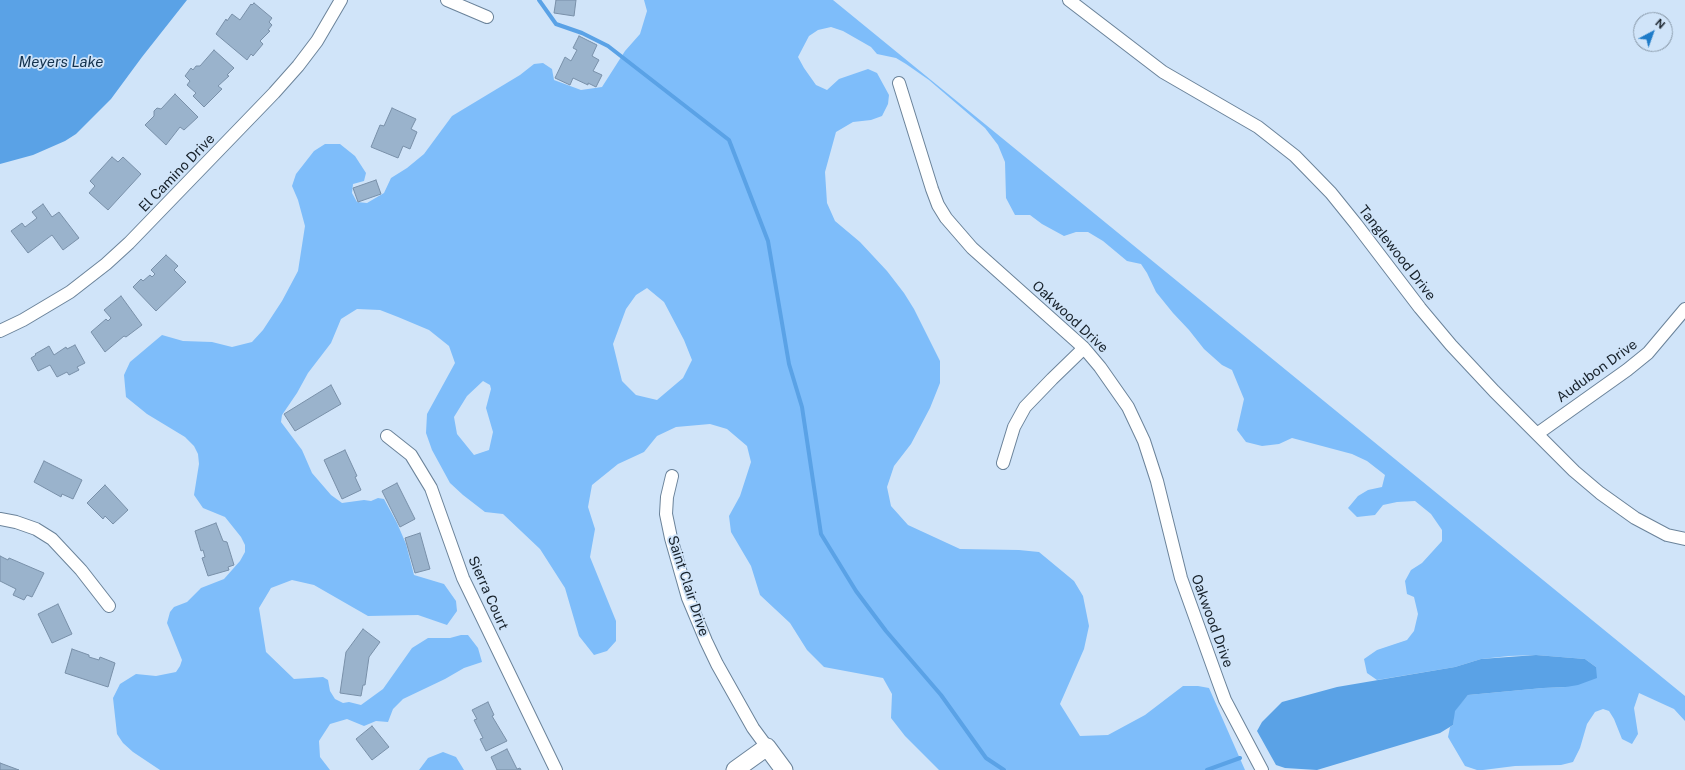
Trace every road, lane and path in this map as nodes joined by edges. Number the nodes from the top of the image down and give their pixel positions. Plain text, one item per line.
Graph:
1 (341, 0) edge
2 (446, 0) edge
3 (1069, 0) edge
4 (487, 17) dead end
5 (899, 83) dead end
6 (1685, 309) edge
7 (0, 331) edge
8 (1084, 348) junction
9 (1537, 434) junction
10 (387, 436) dead end
11 (1003, 463) dead end
12 (672, 476) dead end
13 (0, 519) edge
14 (1685, 539) edge
15 (109, 606) dead end
16 (766, 747) junction
17 (556, 770) edge
18 (735, 770) edge
19 (784, 770) edge
20 (1262, 770) edge

1 - 7 street, El Camino Drive
2 - 4 street
3 - 9 street, Tanglewood Drive
5 - 8 street, Oakwood Drive
6 - 9 street, Audubon Drive
8 - 11 street
8 - 20 street, Oakwood Drive
9 - 14 street, Tanglewood Drive
10 - 17 street, Sierra Court
12 - 16 street, Saint Clair Drive
13 - 15 street
16 - 18 street
16 - 19 street, Saint Clair Drive

